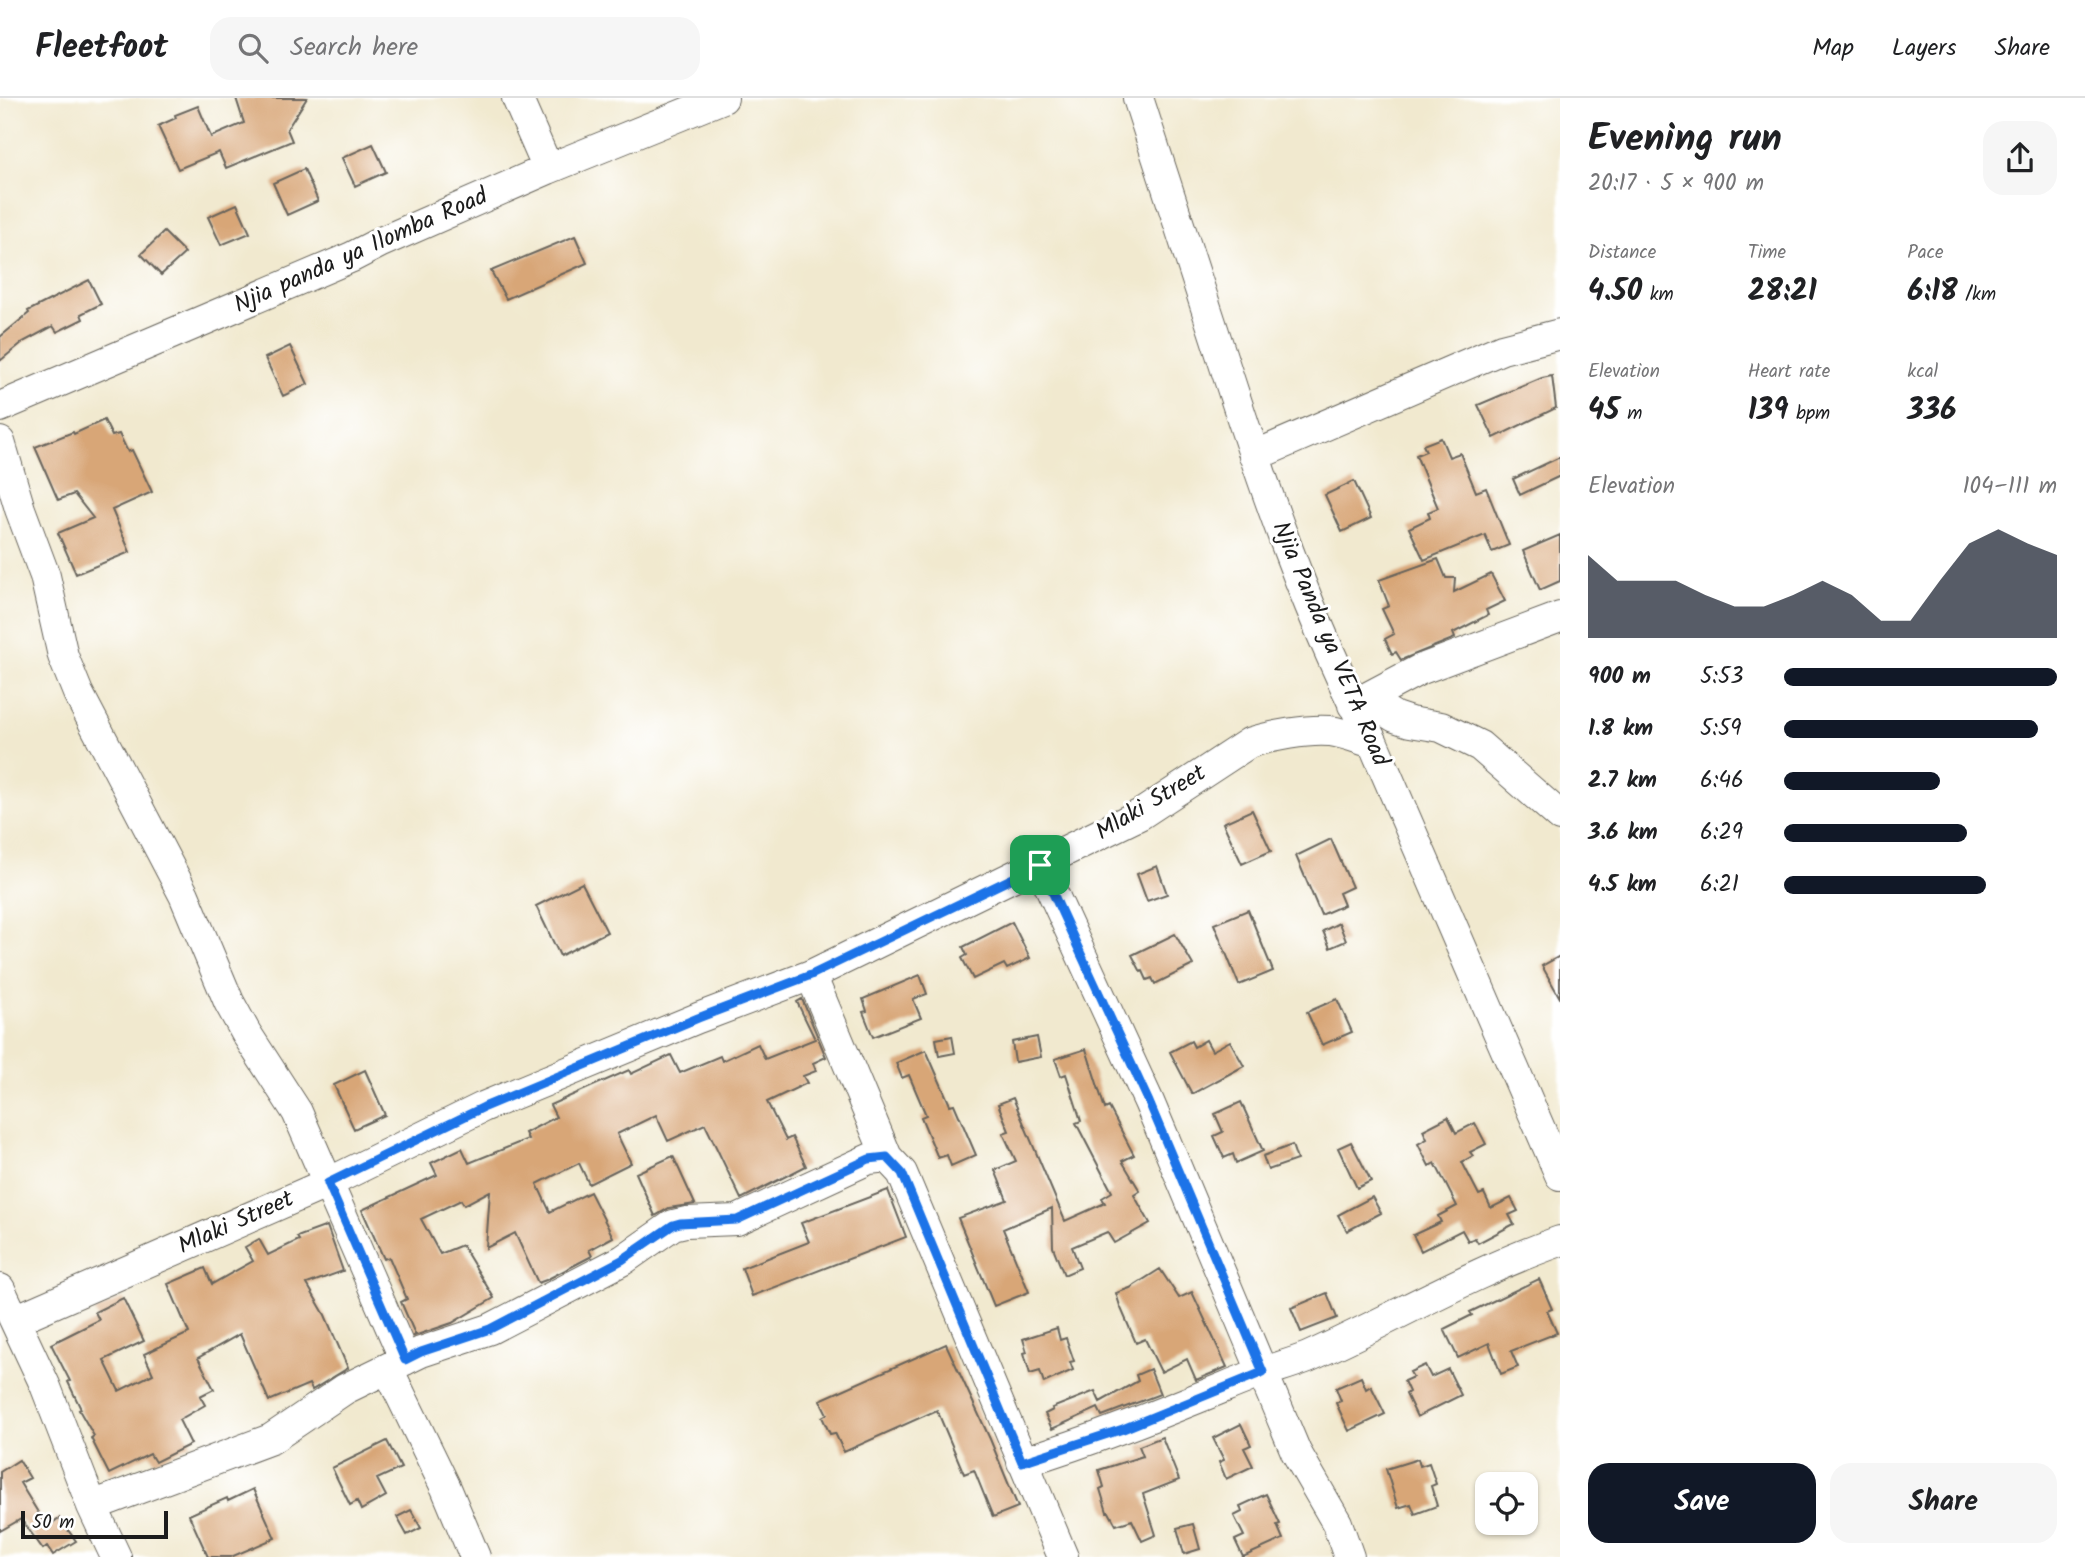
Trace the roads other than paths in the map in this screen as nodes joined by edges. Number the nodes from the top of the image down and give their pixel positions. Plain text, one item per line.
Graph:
1 (517, 98) edge
2 (723, 98) edge
3 (1138, 98) edge
4 (548, 169) junction
5 (1560, 334) edge
6 (0, 407) edge
7 (0, 442) edge
8 (1254, 456) junction
9 (1560, 617) edge
10 (1360, 702) junction
11 (1373, 743) junction
12 (1560, 816) edge
13 (1040, 865) junction
14 (811, 975) junction
15 (887, 1157) junction
16 (1560, 1175) edge
17 (328, 1183) junction
18 (1560, 1241) edge
19 (0, 1289) edge
20 (15, 1320) junction
21 (396, 1365) junction
22 (1263, 1372) junction
23 (1022, 1462) junction
24 (92, 1506) junction
25 (116, 1557) edge
26 (475, 1557) edge
27 (1063, 1557) edge
28 (1349, 1557) edge

1 - 4 street
2 - 4 street, Njia panda ya Ilomba Road
3 - 8 street, Njia Panda ya VETA Road
4 - 6 street, Njia panda ya Ilomba Road
5 - 8 street
7 - 17 street
8 - 10 street, Njia Panda ya VETA Road
9 - 10 street
10 - 11 street, Njia Panda ya VETA Road
10 - 12 street
11 - 13 street, Mlaki Street
11 - 16 street, Njia Panda ya VETA Road
13 - 14 street, Mlaki Street
13 - 22 street
14 - 15 street
14 - 17 street, Mlaki Street
15 - 21 street
15 - 23 street
17 - 20 street, Mlaki Street
17 - 21 street
18 - 22 street
19 - 20 street
20 - 24 street
21 - 24 street
21 - 26 street
22 - 23 street
22 - 28 street
23 - 27 street
24 - 25 street

